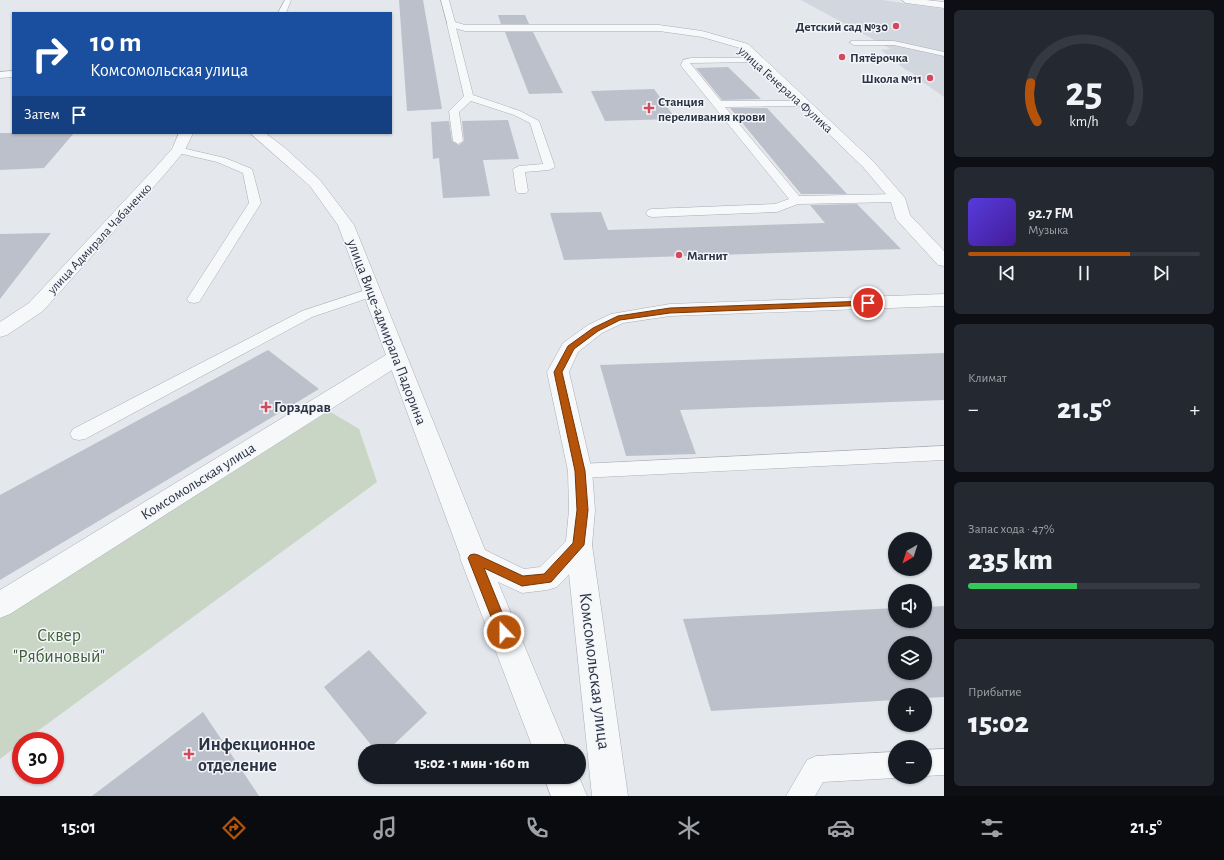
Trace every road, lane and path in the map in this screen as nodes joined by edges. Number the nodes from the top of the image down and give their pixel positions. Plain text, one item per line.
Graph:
1 (288, 0) edge
2 (445, 0) edge
3 (906, 0) edge
4 (944, 5) edge
5 (282, 12) edge
6 (451, 24) junction
7 (854, 43) dead end
8 (944, 54) edge
9 (757, 60) junction
10 (12, 74) edge
11 (0, 75) edge
12 (469, 97) junction
13 (802, 103) junction
14 (718, 104) junction
15 (186, 134) edge
16 (258, 134) edge
17 (458, 141) dead end
18 (178, 150) junction
19 (522, 191) dead end
20 (897, 198) junction
21 (796, 200) junction
22 (652, 213) dead end
23 (944, 261) edge
24 (372, 292) junction
25 (194, 299) dead end
26 (944, 300) edge
27 (0, 331) edge
28 (396, 358) junction
29 (79, 434) dead end
30 (944, 453) edge
31 (580, 471) junction
32 (579, 545) junction
33 (474, 558) junction
34 (0, 605) edge
35 (548, 744) edge
36 (944, 762) edge
37 (932, 763) edge
38 (888, 765) edge
39 (564, 784) edge
40 (569, 796) edge
41 (610, 796) edge
42 (800, 796) edge

1 - 5 lane
2 - 6 street
3 - 4 street
6 - 9 street, улица Генерала Фулика
6 - 12 lane
7 - 8 lane
9 - 13 street, улица Генерала Фулика
9 - 14 lane
10 - 11 street
12 - 17 lane
12 - 19 lane
13 - 14 lane
13 - 20 street, улица Генерала Фулика
14 - 21 lane
15 - 18 street, улица Адмирала Чабаненко
16 - 24 street, улица Вице-адмирала Падорина
18 - 25 lane
18 - 27 street, улица Адмирала Чабаненко
20 - 21 lane
20 - 23 street, улица Генерала Фулика
21 - 22 lane
24 - 28 street, улица Вице-адмирала Падорина
24 - 29 lane
26 - 31 street, Комсомольская улица
28 - 33 street, улица Вице-адмирала Падорина
28 - 34 street, Комсомольская улица
30 - 31 lane
31 - 32 street, Комсомольская улица
32 - 33 street
32 - 41 street, Комсомольская улица
33 - 35 street
36 - 37 lane
38 - 42 lane
39 - 40 street

